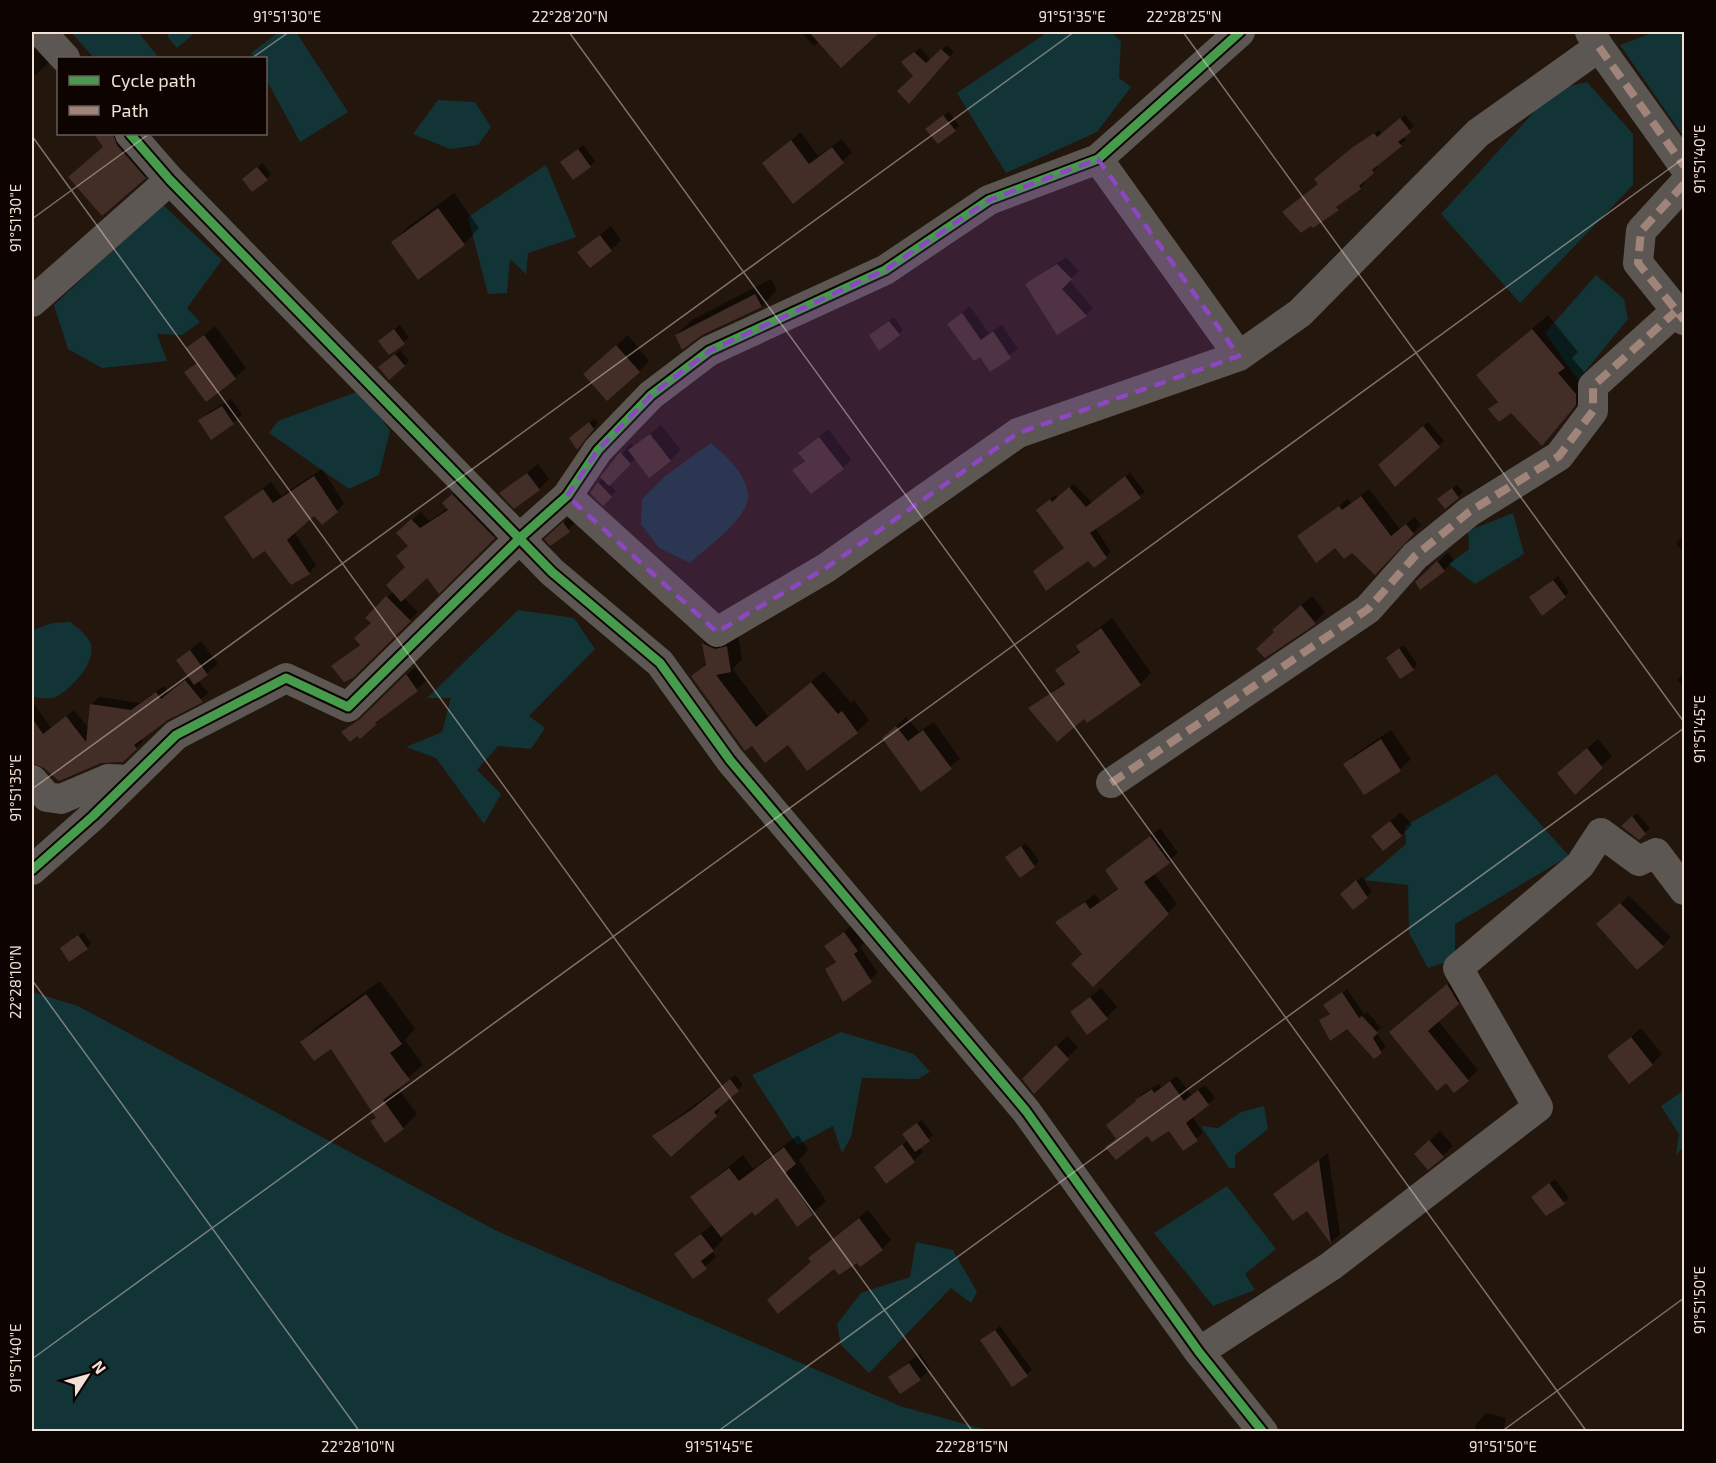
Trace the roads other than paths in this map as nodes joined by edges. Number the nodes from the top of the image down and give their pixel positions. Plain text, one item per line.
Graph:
1 (41, 32) edge
2 (1240, 32) edge
3 (1595, 39) edge
4 (64, 57) edge
5 (131, 135) edge
6 (1098, 159) junction
7 (1684, 166) edge
8 (170, 180) junction
9 (1684, 184) edge
10 (32, 302) edge
11 (1680, 316) edge
12 (1239, 356) junction
13 (567, 496) junction
14 (521, 537) junction
15 (32, 780) edge
16 (130, 780) junction
17 (1111, 783) dead end
18 (32, 870) edge
19 (1684, 890) edge
20 (1199, 1352) junction
21 (1263, 1431) edge

1 - 4 street
2 - 6 street
3 - 7 street
3 - 12 street
5 - 8 street
6 - 12 street
6 - 13 street
8 - 10 street
8 - 14 street
9 - 11 street
11 - 17 street
12 - 13 street
13 - 14 street
14 - 16 street
14 - 20 street
15 - 16 street
16 - 18 street
19 - 20 street
20 - 21 street

